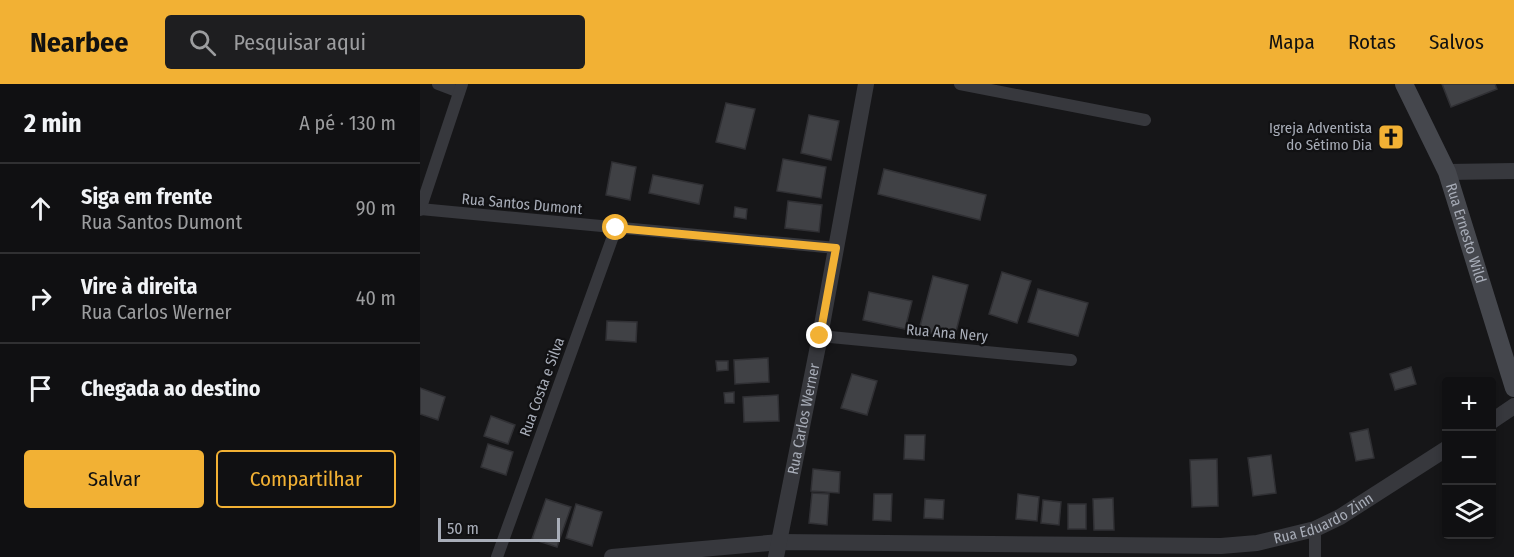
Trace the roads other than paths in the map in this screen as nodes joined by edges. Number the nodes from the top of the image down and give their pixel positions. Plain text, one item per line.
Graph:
1 (438, 84) edge
2 (866, 84) edge
3 (960, 84) edge
4 (1404, 84) edge
5 (461, 88) edge
6 (1145, 120) dead end
7 (1514, 171) edge
8 (1447, 172) junction
9 (420, 210) edge
10 (616, 228) junction
11 (836, 248) junction
12 (820, 336) junction
13 (1071, 360) dead end
14 (1514, 388) edge
15 (1514, 406) edge
16 (1496, 418) edge
17 (1442, 452) edge
18 (1315, 529) junction
19 (778, 550) edge
20 (497, 557) edge
21 (612, 557) edge
22 (1315, 557) edge

1 - 5 street
2 - 11 street, Rua Carlos Werner
3 - 6 street
4 - 8 main road, Rua Ernesto Wild
5 - 9 street
7 - 8 street
8 - 14 main road, Rua Ernesto Wild
9 - 10 street, Rua Santos Dumont
10 - 11 street, Rua Santos Dumont
10 - 20 street, Rua Costa e Silva
11 - 12 street, Rua Carlos Werner
12 - 13 street, Rua Ana Nery
12 - 19 street, Rua Carlos Werner
15 - 16 street
17 - 18 street, Rua Eduardo Zinn
18 - 19 street, Rua Eduardo Zinn
18 - 22 street
19 - 21 street, Rua Eduardo Zinn

